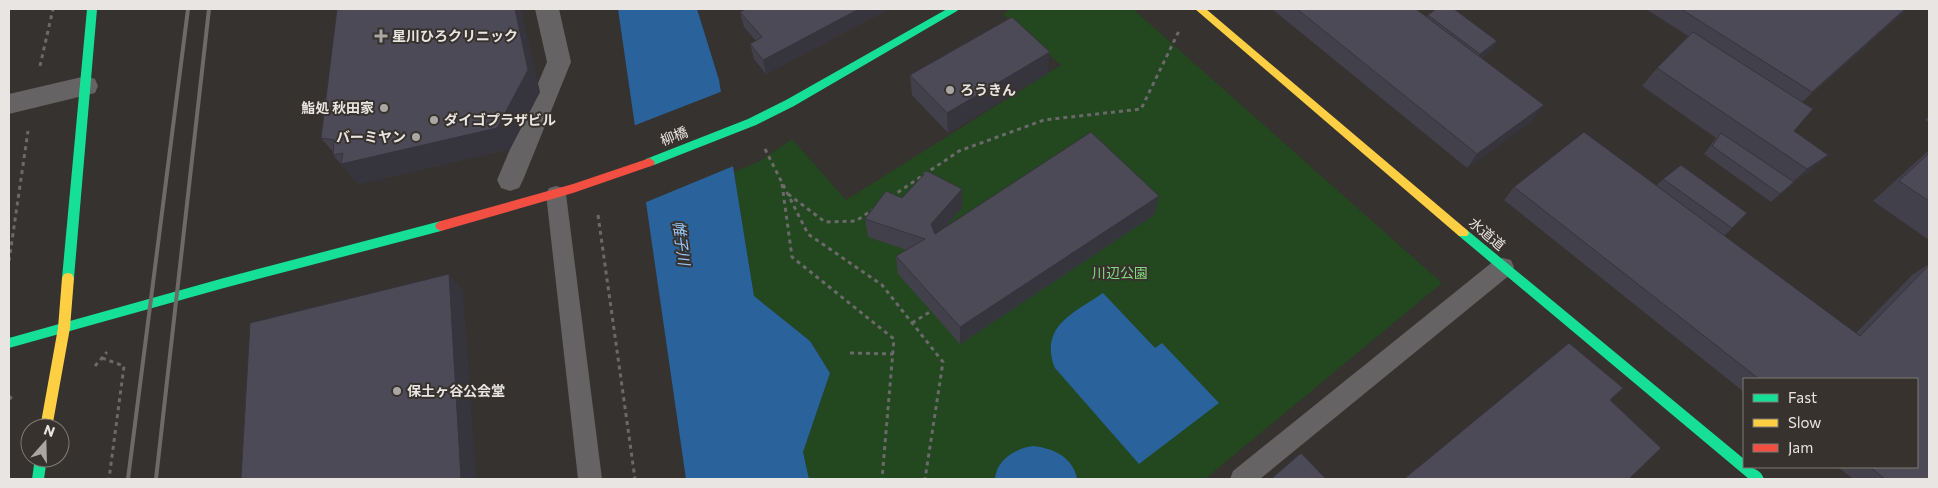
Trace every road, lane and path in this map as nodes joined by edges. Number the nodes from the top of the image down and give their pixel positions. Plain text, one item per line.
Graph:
1 (53, 9) edge
2 (92, 9) edge
3 (547, 9) edge
4 (954, 9) edge
5 (1200, 9) edge
6 (1182, 26) dead end
7 (86, 86) junction
8 (33, 98) junction
9 (9, 104) edge
10 (765, 148) dead end
11 (510, 180) dead end
12 (782, 181) junction
13 (556, 194) junction
14 (788, 194) junction
15 (888, 200) edge
16 (880, 205) edge
17 (598, 214) dead end
18 (9, 261) edge
19 (1502, 267) junction
20 (937, 307) edge
21 (912, 323) junction
22 (64, 328) junction
23 (9, 342) edge
24 (850, 353) dead end
25 (893, 354) junction
26 (102, 358) dead end
27 (48, 418) edge
28 (1743, 467) edge
29 (1745, 468) edge
30 (109, 479) edge
31 (590, 479) edge
32 (635, 479) edge
33 (882, 479) edge
34 (925, 479) edge
35 (1242, 479) edge
36 (1758, 479) edge

1 - 8 path
2 - 7 street
3 - 11 street
4 - 13 street, 柳橋
5 - 19 street, 水道道
6 - 15 path
7 - 8 street
7 - 22 street
8 - 9 street
8 - 18 path
10 - 12 path
12 - 14 path
12 - 25 path
13 - 22 street, 柳橋
13 - 31 lane
14 - 16 path
14 - 21 path
17 - 32 path
19 - 28 street, 水道道
19 - 35 lane
20 - 21 path
21 - 34 path
22 - 23 street, 柳橋
22 - 27 street
24 - 25 path
25 - 33 path
26 - 30 path
29 - 36 street, 水道道

